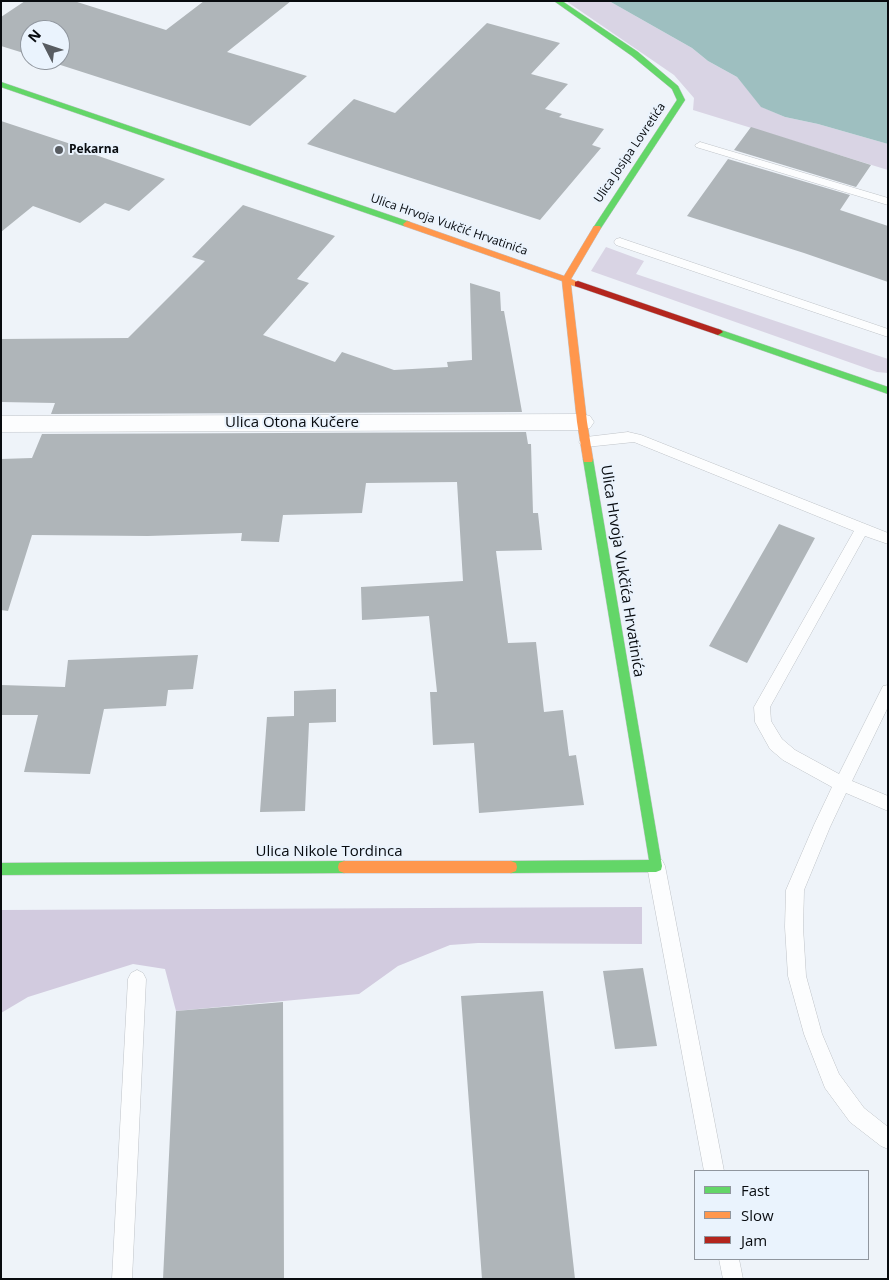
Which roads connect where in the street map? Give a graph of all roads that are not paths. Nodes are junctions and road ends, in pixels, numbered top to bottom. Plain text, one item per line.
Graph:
1 (557, 1) edge
2 (1, 84) edge
3 (700, 146) dead end
4 (888, 202) edge
5 (620, 242) dead end
6 (566, 280) junction
7 (888, 333) edge
8 (888, 391) edge
9 (1, 424) edge
10 (584, 432) junction
11 (862, 529) junction
12 (888, 539) edge
13 (888, 691) edge
14 (842, 784) junction
15 (888, 804) edge
16 (656, 866) junction
17 (1, 869) edge
18 (137, 979) dead end
19 (888, 1139) edge
20 (714, 1170) edge
21 (730, 1260) edge
22 (122, 1279) edge
23 (733, 1279) edge

1 - 6 street, Ulica Josipa Lovretića
2 - 6 street, Ulica Hrvoja Vukčić Hrvatinića
3 - 4 lane
5 - 7 lane
6 - 8 street, Ulica Hrvoja Vukčić Hrvatinića
6 - 10 street, Ulica Hrvoja Vukčića Hrvatinića
9 - 10 street, Ulica Otona Kučere
10 - 11 lane
10 - 16 street, Ulica Hrvoja Vukčića Hrvatinića
11 - 12 lane
11 - 14 lane
13 - 14 lane
14 - 15 lane
14 - 19 lane
16 - 17 street, Ulica Nikole Tordinca
16 - 20 lane
18 - 22 lane
21 - 23 lane

